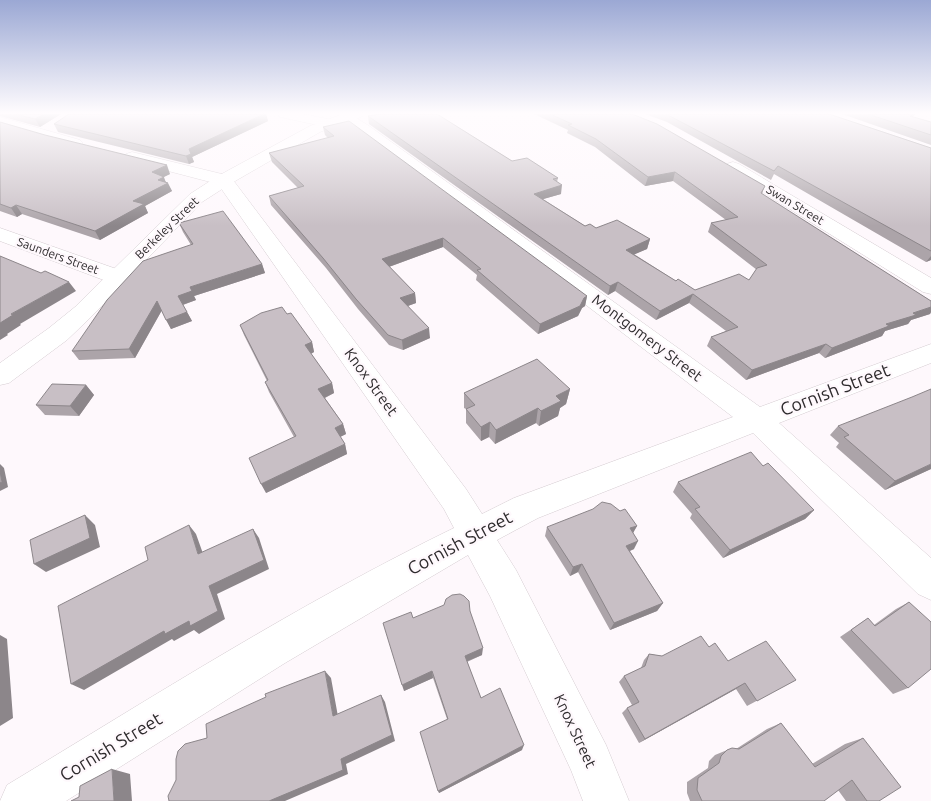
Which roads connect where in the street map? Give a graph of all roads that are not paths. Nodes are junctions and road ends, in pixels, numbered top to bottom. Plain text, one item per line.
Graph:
1 (278, 151) edge
2 (394, 151) edge
3 (121, 154) edge
4 (720, 160) edge
5 (224, 180) junction
6 (0, 234) edge
7 (117, 277) junction
8 (931, 287) edge
9 (931, 353) edge
10 (0, 376) edge
11 (758, 420) junction
12 (475, 534) junction
13 (931, 582) edge
14 (22, 801) edge
15 (606, 801) edge

1 - 5 street, Berkeley Street
2 - 11 street, Montgomery Street
3 - 5 street
4 - 8 street, Swan Street
5 - 7 street, Berkeley Street
5 - 12 street, Knox Street
6 - 7 street, Saunders Street
7 - 10 street, Berkeley Street
9 - 11 street, Cornish Street
11 - 12 street, Cornish Street
11 - 13 street, Montgomery Street
12 - 14 street, Cornish Street
12 - 15 street, Knox Street

